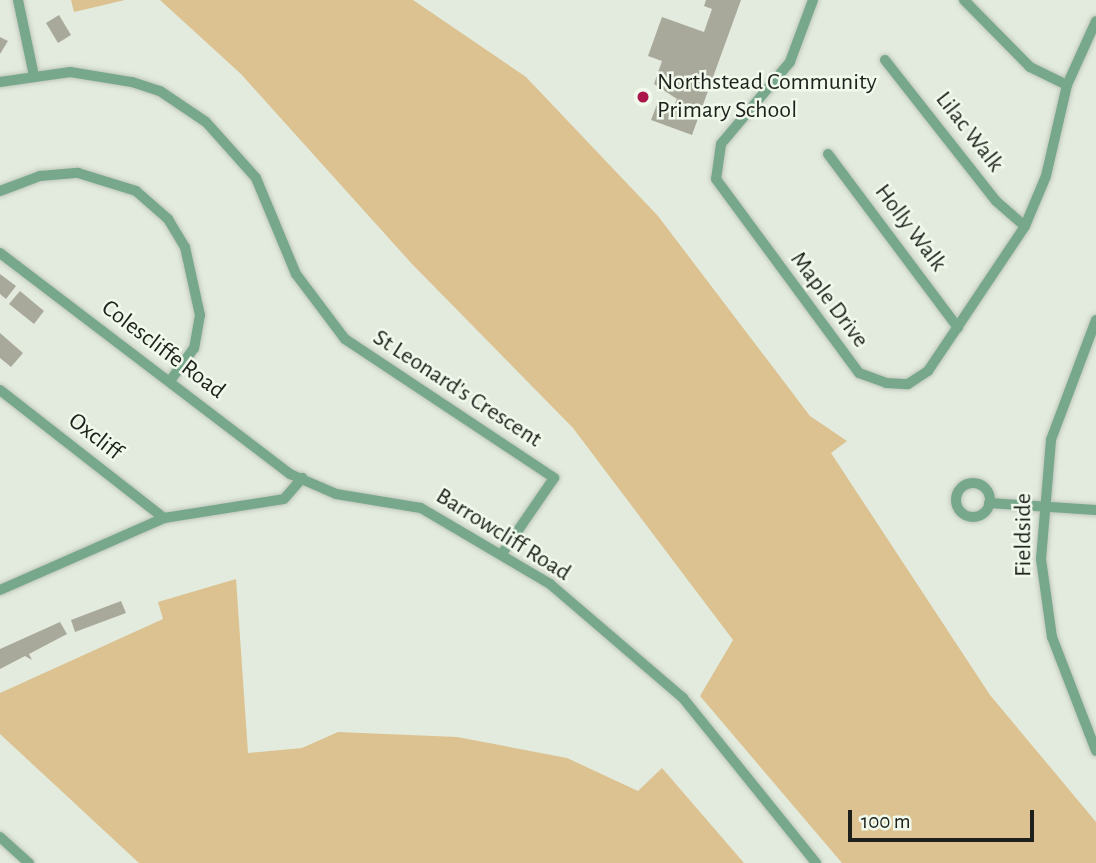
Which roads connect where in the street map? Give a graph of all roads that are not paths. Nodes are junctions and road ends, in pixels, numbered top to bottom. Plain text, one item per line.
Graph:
1 (18, 0) edge
2 (813, 0) edge
3 (964, 0) edge
4 (1096, 21) edge
5 (885, 60) dead end
6 (34, 76) junction
7 (0, 82) edge
8 (1067, 85) junction
9 (828, 154) dead end
10 (0, 191) edge
11 (1025, 226) junction
12 (0, 253) edge
13 (1096, 320) edge
14 (958, 328) junction
15 (170, 381) junction
16 (0, 390) edge
17 (302, 478) junction
18 (989, 503) dead end
19 (1042, 506) junction
20 (1096, 510) edge
21 (164, 518) junction
22 (501, 555) junction
23 (0, 590) edge
24 (1096, 751) edge
25 (0, 837) edge
26 (29, 863) edge
27 (816, 863) edge

1 - 6 street
2 - 14 street, Maple Drive
3 - 8 street
4 - 8 street, Maple Drive
5 - 11 street, Lilac Walk
6 - 7 street, St Leonard's Crescent
6 - 22 street, St Leonard's Crescent
8 - 11 street, Maple Drive
9 - 14 street, Holly Walk
10 - 15 street
11 - 14 street, Maple Drive
12 - 15 street, Colescliffe Road
13 - 19 street, Fieldside
15 - 17 street, Colescliffe Road
16 - 21 street, Oxcliff
17 - 21 street
17 - 22 street, Barrowcliff Road
18 - 19 street
19 - 20 street
19 - 24 street, Fieldside
21 - 23 street
22 - 27 street, Barrowcliff Road
25 - 26 street

